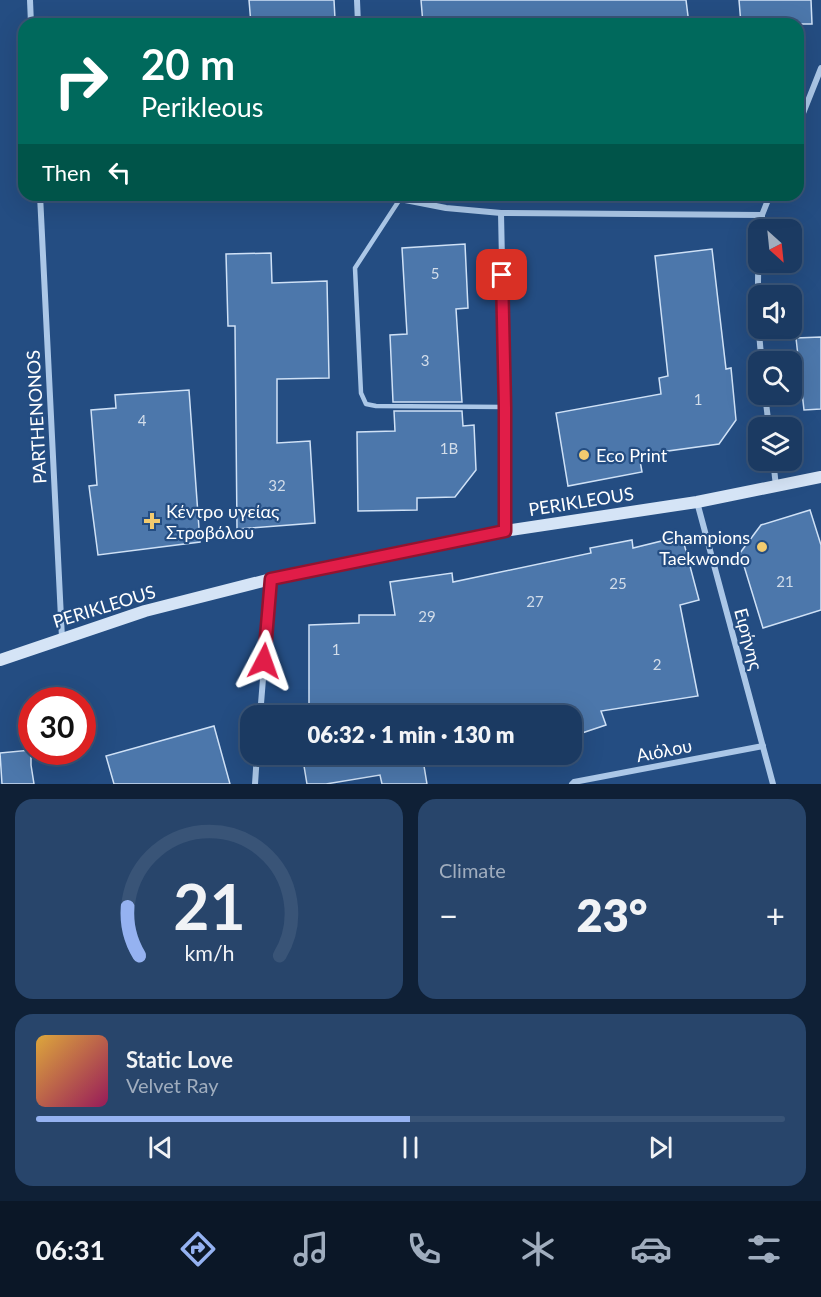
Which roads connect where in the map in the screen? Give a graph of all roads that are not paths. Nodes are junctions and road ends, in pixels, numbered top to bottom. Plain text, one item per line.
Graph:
1 (30, 0) edge
2 (357, 0) edge
3 (31, 18) edge
4 (358, 18) edge
5 (821, 68) edge
6 (804, 111) edge
7 (40, 201) edge
8 (396, 201) edge
9 (415, 201) edge
10 (767, 201) edge
11 (501, 213) junction
12 (762, 214) junction
13 (762, 219) edge
14 (758, 273) edge
15 (761, 351) edge
16 (505, 407) junction
17 (774, 471) edge
18 (821, 477) edge
19 (776, 486) junction
20 (697, 502) junction
21 (505, 531) junction
22 (271, 579) junction
23 (62, 638) junction
24 (0, 660) edge
25 (261, 705) edge
26 (763, 746) junction
27 (256, 765) edge
28 (255, 784) edge
29 (572, 784) edge
30 (773, 784) edge

1 - 3 street
2 - 4 street
5 - 6 street
7 - 23 street, PARTHENONOS
8 - 16 lane
9 - 11 street
10 - 12 street
11 - 12 street
11 - 16 street
12 - 13 street
14 - 15 street
16 - 21 street
17 - 19 street
18 - 19 main road, PERIKLEOUS
19 - 20 main road, PERIKLEOUS
20 - 21 main road, PERIKLEOUS
20 - 26 street, Ειρήνης
21 - 22 main road, PERIKLEOUS
22 - 23 main road, PERIKLEOUS
22 - 25 street
23 - 24 main road, PERIKLEOUS
26 - 29 street, Αιόλου
26 - 30 street, Ειρήνης
27 - 28 street

